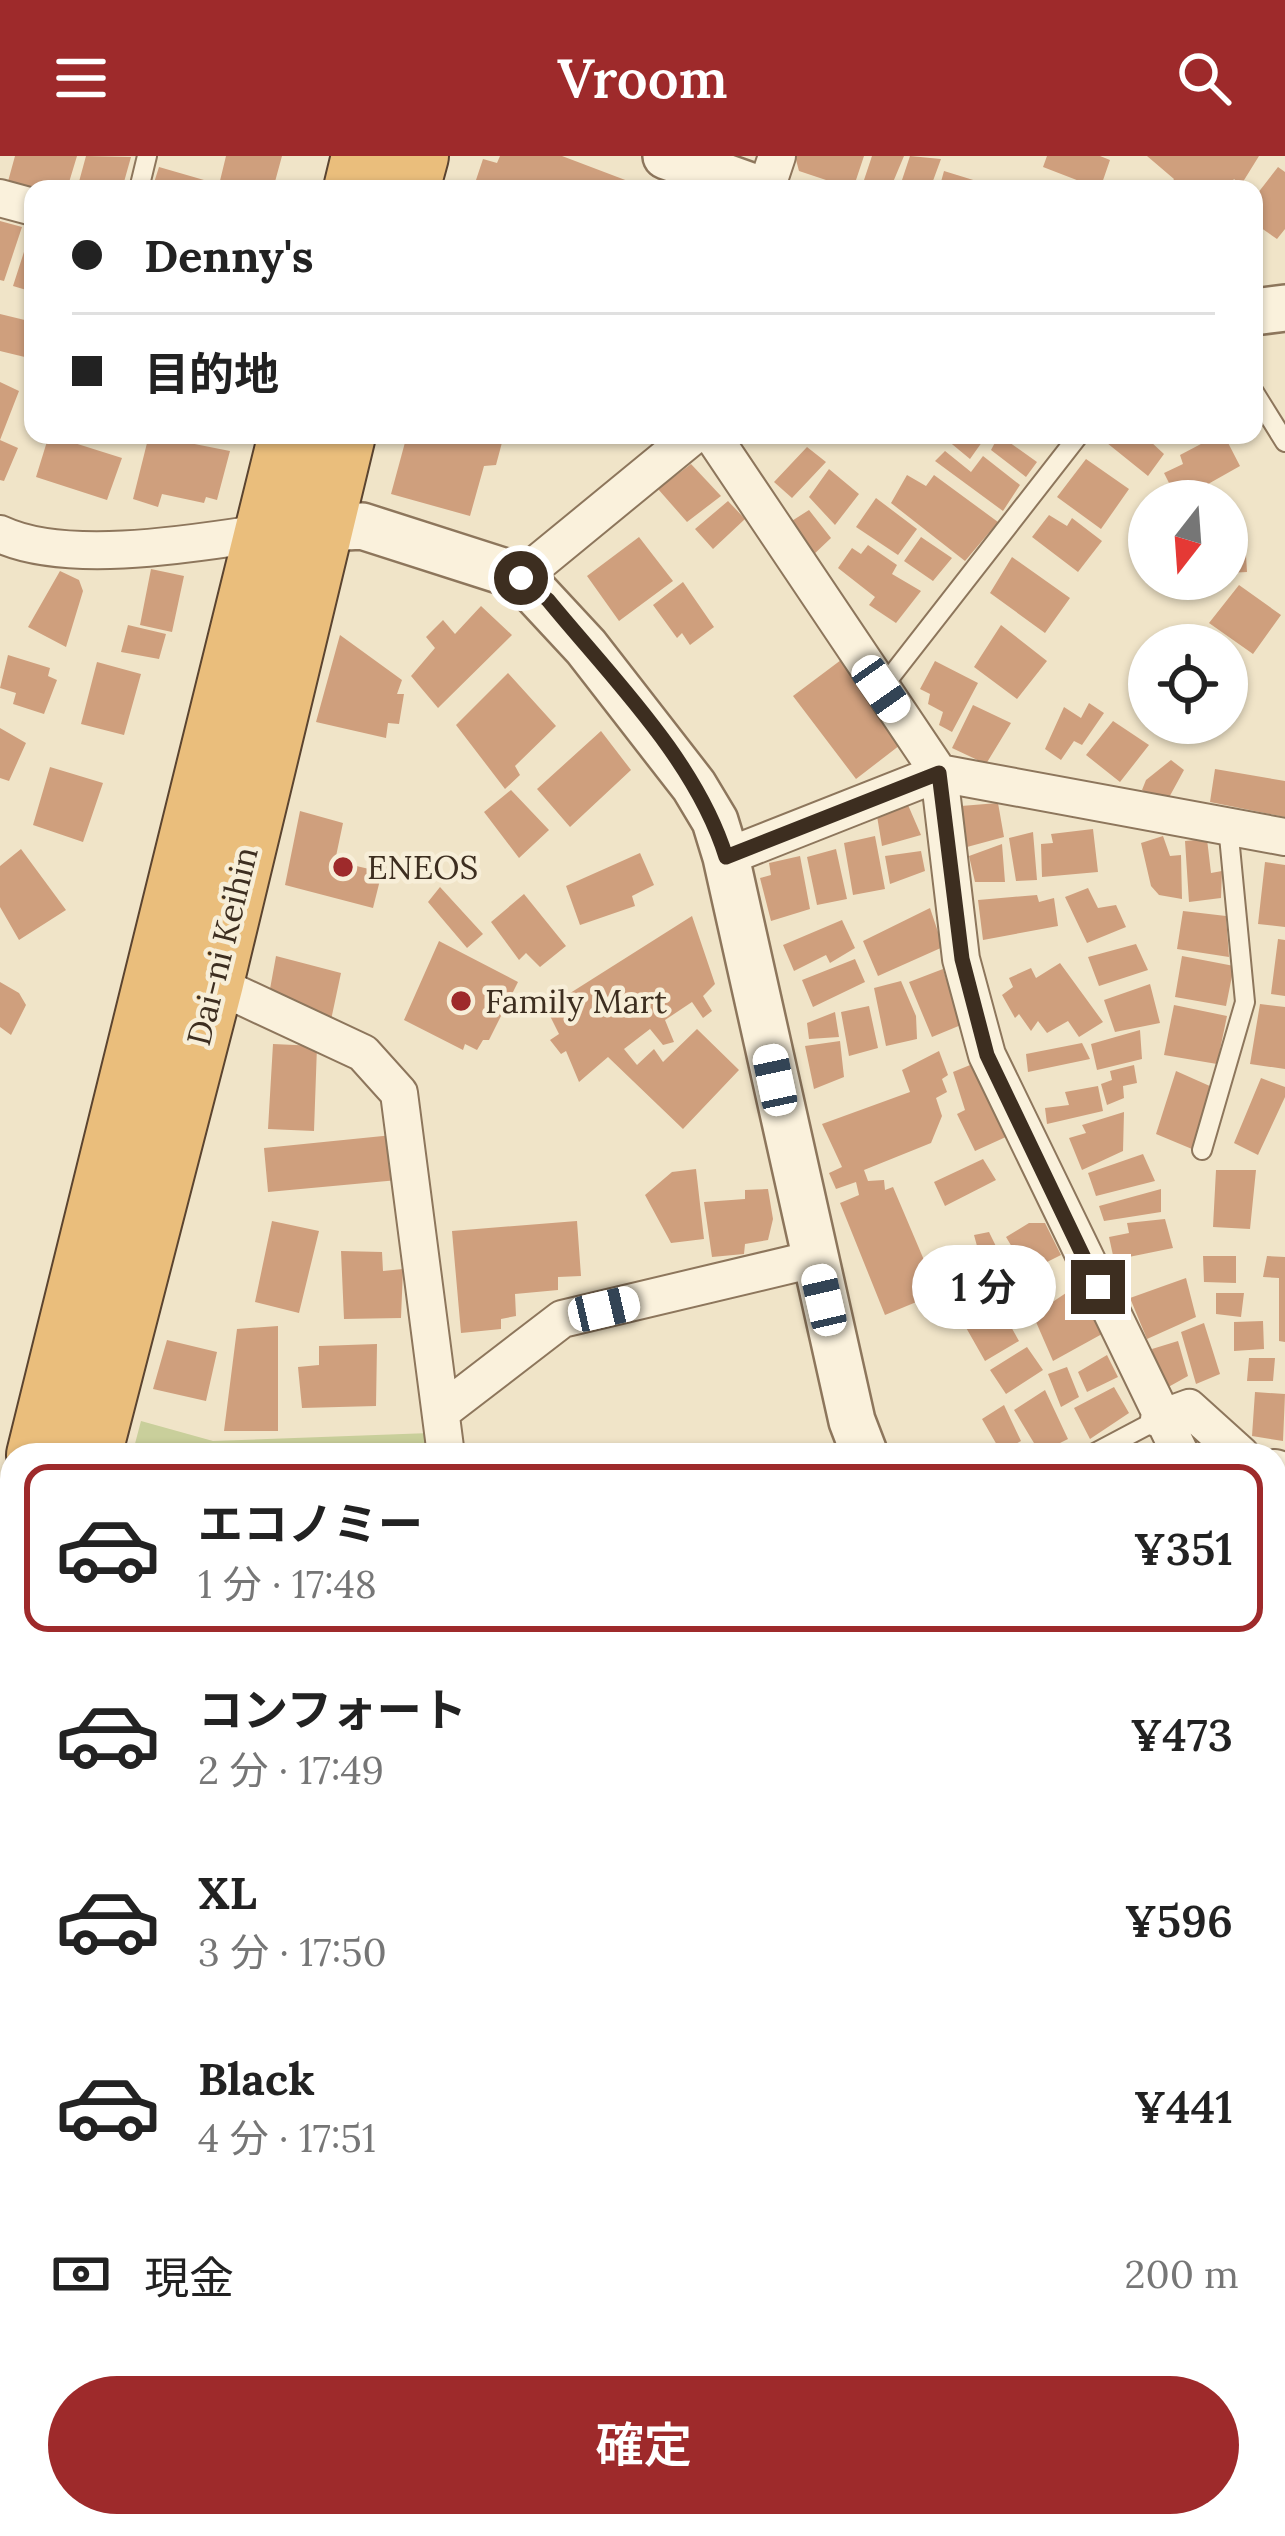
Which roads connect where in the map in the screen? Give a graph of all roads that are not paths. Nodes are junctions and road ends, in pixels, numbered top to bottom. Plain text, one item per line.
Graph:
1 (666, 156) edge
2 (737, 180) edge
3 (1263, 407) edge
4 (1285, 442) edge
5 (289, 444) edge
6 (340, 444) edge
7 (683, 444) edge
8 (718, 444) edge
9 (1072, 444) edge
10 (292, 530) junction
11 (0, 534) edge
12 (521, 578) junction
13 (881, 689) junction
14 (939, 773) junction
15 (1228, 826) junction
16 (1285, 837) edge
17 (726, 857) junction
18 (213, 983) junction
19 (1202, 1150) dead end
20 (814, 1259) junction
21 (441, 1412) junction
22 (1159, 1419) junction
23 (40, 1443) edge
24 (94, 1443) edge
25 (445, 1443) edge
26 (860, 1443) edge
27 (1114, 1443) edge
28 (1173, 1443) edge
29 (1228, 1443) edge

1 - 2 street
3 - 4 lane
5 - 10 highway, Dai-ni Keihin
6 - 10 highway, Dai-ni Keihin
7 - 12 street
8 - 13 street
9 - 13 lane
10 - 11 street
10 - 12 street
10 - 18 highway, Dai-ni Keihin
10 - 23 highway, Dai-ni Keihin
12 - 17 street
13 - 14 street
14 - 15 street
14 - 17 street
14 - 22 street
15 - 16 street
15 - 19 lane
17 - 20 street
18 - 21 street
18 - 24 highway, Dai-ni Keihin
20 - 21 street
20 - 26 street
21 - 25 street
22 - 27 lane
22 - 28 street
22 - 29 street

